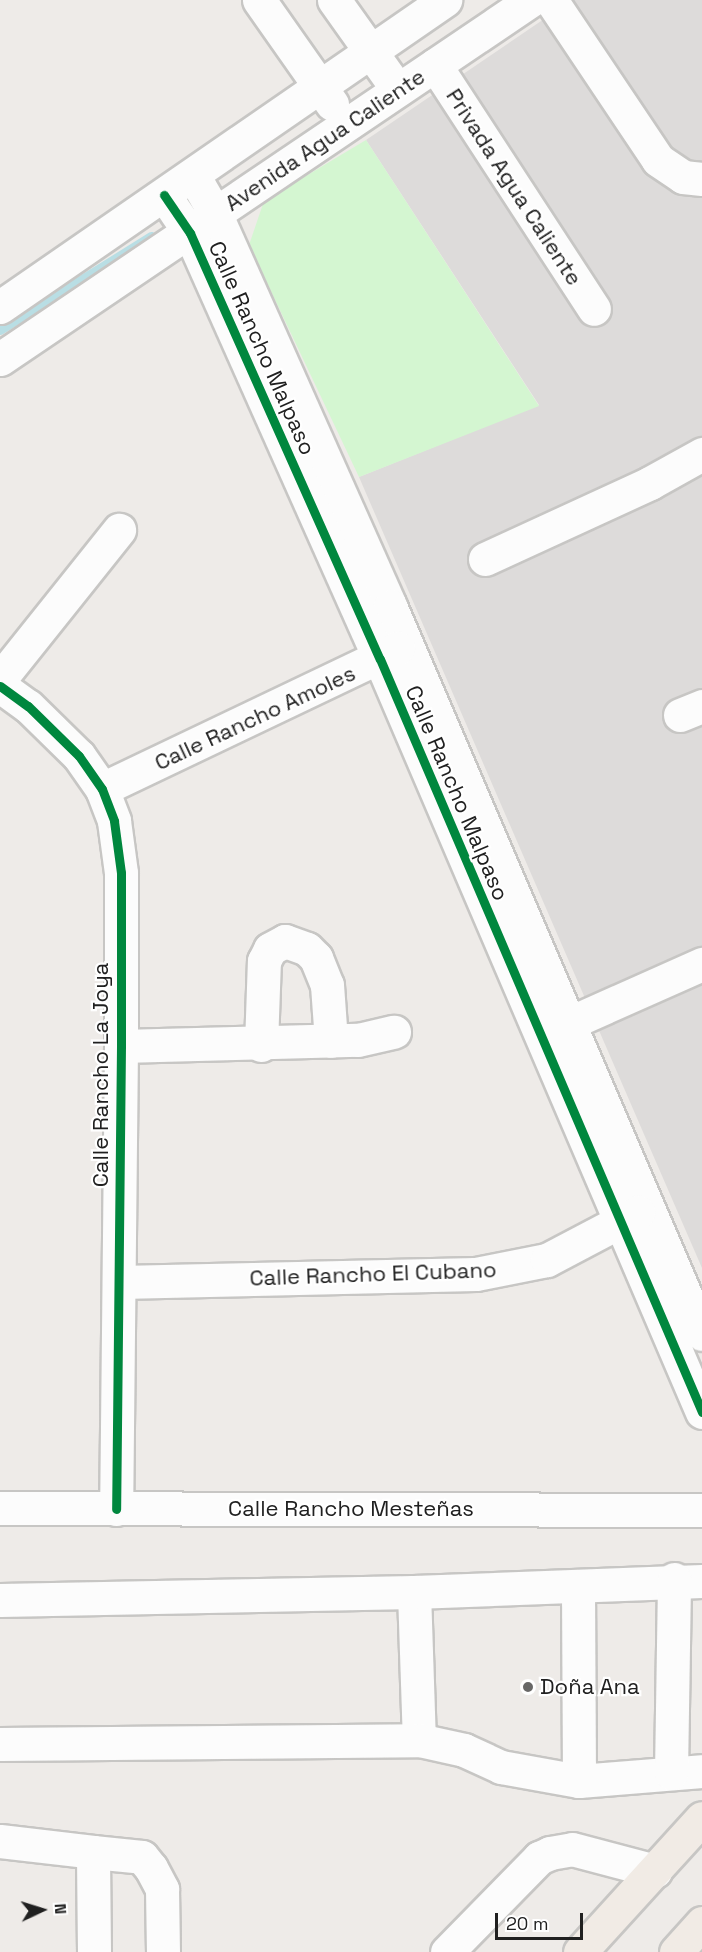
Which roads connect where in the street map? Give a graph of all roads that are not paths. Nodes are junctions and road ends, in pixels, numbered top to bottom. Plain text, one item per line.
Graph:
1 (259, 0) edge
2 (334, 0) edge
3 (445, 0) edge
4 (531, 0) edge
5 (551, 0) edge
6 (370, 52) junction
7 (435, 65) junction
8 (320, 87) junction
9 (398, 90) junction
10 (347, 126) junction
11 (194, 175) junction
12 (702, 179) edge
13 (164, 195) junction
14 (203, 224) junction
15 (0, 307) edge
16 (594, 309) dead end
17 (0, 359) edge
18 (702, 454) edge
19 (119, 530) dead end
20 (485, 560) dead end
21 (393, 651) junction
22 (0, 680) edge
23 (0, 686) edge
24 (102, 789) junction
25 (702, 964) edge
26 (554, 1030) junction
27 (394, 1032) dead end
28 (331, 1041) junction
29 (261, 1045) junction
30 (121, 1046) junction
31 (634, 1215) junction
32 (120, 1282) junction
33 (702, 1334) edge
34 (702, 1412) edge
35 (0, 1508) edge
36 (116, 1509) junction
37 (702, 1510) edge
38 (688, 1580) edge
39 (578, 1587) junction
40 (414, 1592) junction
41 (0, 1600) edge
42 (419, 1740) junction
43 (0, 1744) edge
44 (686, 1772) edge
45 (579, 1781) junction
46 (702, 1818) edge
47 (0, 1841) edge
48 (93, 1852) junction
49 (655, 1871) junction
50 (702, 1923) edge
51 (94, 1952) edge
52 (163, 1952) edge
53 (447, 1952) edge
54 (580, 1952) edge
55 (676, 1952) edge

1 - 8 street
2 - 6 street
3 - 6 street, Avenida Agua Caliente
4 - 7 street, Avenida Agua Caliente
5 - 12 street
6 - 8 street, Avenida Agua Caliente
6 - 9 street
7 - 9 street, Avenida Agua Caliente
7 - 16 street, Privada Agua Caliente
8 - 10 street
8 - 11 street, Avenida Agua Caliente
9 - 10 street, Avenida Agua Caliente
10 - 14 street, Avenida Agua Caliente
11 - 13 street, Avenida Agua Caliente
11 - 14 street, Calle Rancho Malpaso
13 - 14 street, Calle Rancho Malpaso
13 - 15 street, Avenida Agua Caliente
14 - 17 street, Avenida Agua Caliente
14 - 21 street, Calle Rancho Malpaso
18 - 20 street
19 - 22 street
21 - 24 street, Calle Rancho Amoles
21 - 26 street, Calle Rancho Malpaso
23 - 24 street, Calle Rancho La Joya
24 - 30 street, Calle Rancho La Joya
25 - 26 street
26 - 31 street, Calle Rancho Malpaso
27 - 28 street
28 - 29 street
28 - 29 street
29 - 30 street
30 - 32 street, Calle Rancho La Joya
31 - 32 street, Calle Rancho El Cubano
31 - 33 street, Calle Rancho Malpaso
31 - 34 street, Calle Rancho Malpaso
32 - 36 street, Calle Rancho La Joya
35 - 36 street, Calle Rancho Mesteñas
36 - 37 street, Calle Rancho Mesteñas
38 - 39 street
38 - 44 street
39 - 40 street
39 - 45 street
40 - 41 street
40 - 42 street
42 - 43 street
42 - 45 street
44 - 45 street
46 - 49 main road
47 - 48 street
48 - 51 street
48 - 52 street
49 - 53 street
49 - 54 main road
50 - 55 main road

